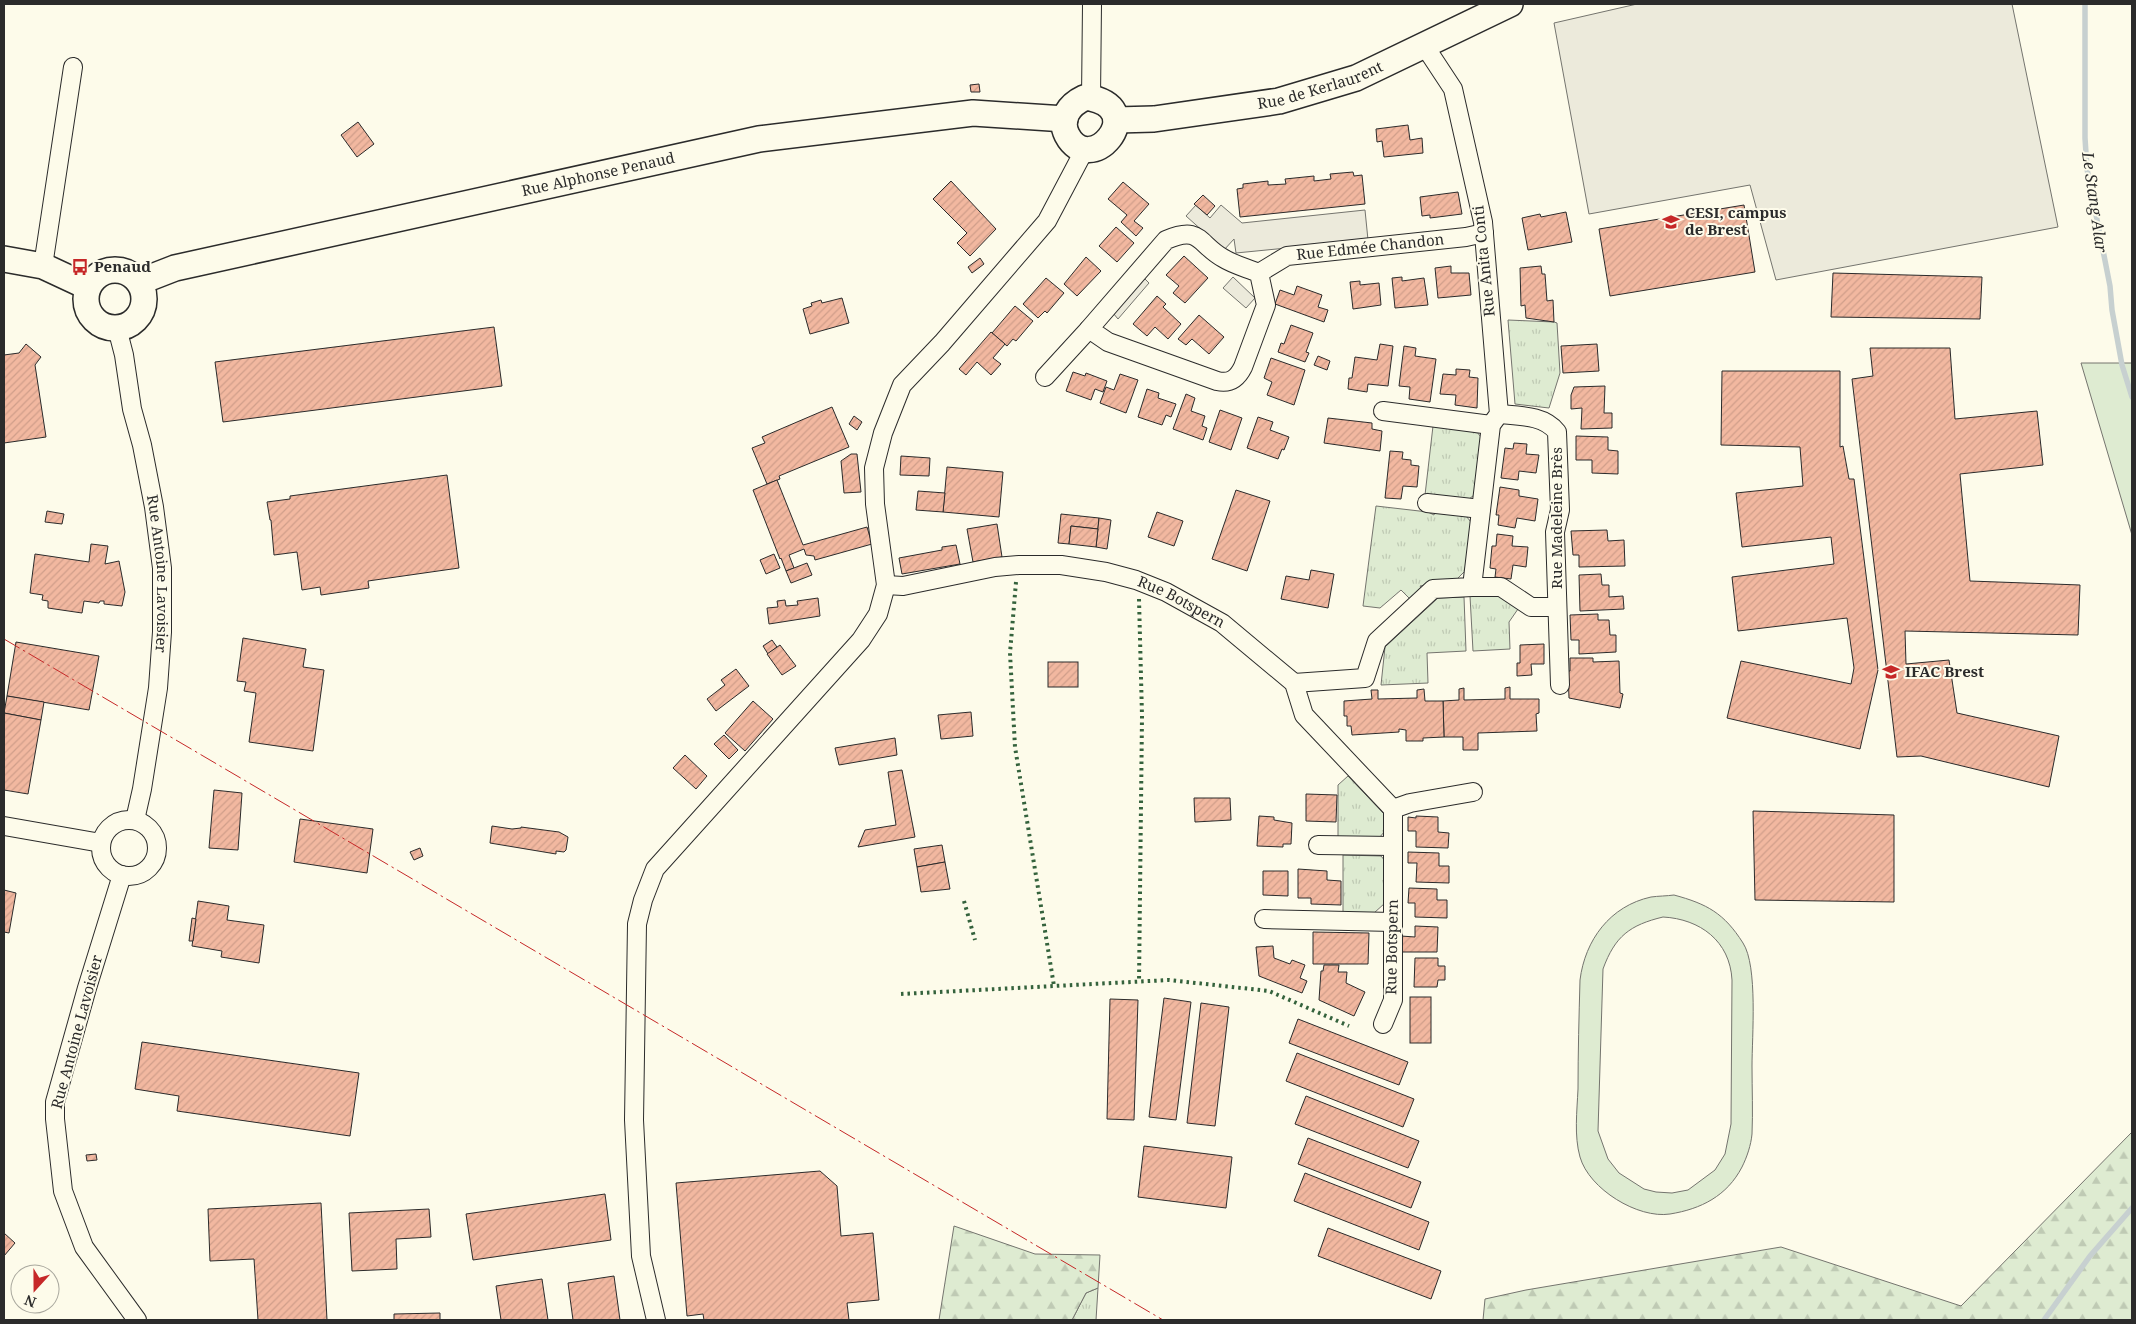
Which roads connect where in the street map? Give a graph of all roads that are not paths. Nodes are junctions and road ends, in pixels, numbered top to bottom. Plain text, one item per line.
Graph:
1 (1092, 4) edge
2 (1510, 4) edge
3 (1424, 45) junction
4 (73, 67) dead end
5 (1087, 98) junction
6 (1065, 118) junction
7 (1116, 120) junction
8 (1085, 149) junction
9 (1484, 233) junction
10 (4, 259) edge
11 (43, 266) junction
12 (1259, 273) junction
13 (139, 282) junction
14 (88, 287) junction
15 (117, 328) junction
16 (1089, 329) junction
17 (1045, 377) dead end
18 (1383, 411) dead end
19 (1495, 420) junction
20 (1427, 503) dead end
21 (1481, 509) junction
22 (886, 585) junction
23 (1472, 587) junction
24 (1557, 607) junction
25 (1294, 683) junction
26 (1560, 685) dead end
27 (1473, 792) dead end
28 (1393, 808) junction
29 (135, 820) junction
30 (4, 826) edge
31 (101, 844) junction
32 (1318, 845) dead end
33 (1393, 846) junction
34 (122, 876) junction
35 (1264, 919) dead end
36 (1393, 922) junction
37 (1383, 1024) dead end
38 (137, 1320) edge
39 (656, 1320) edge

1 - 5 street
2 - 3 street, Rue de Kerlaurent
3 - 7 street, Rue de Kerlaurent
3 - 9 street, Rue Anita Conti
4 - 11 street
5 - 6 street
5 - 7 street
6 - 8 street
6 - 13 street, Rue Alphonse Penaud
7 - 8 street
8 - 22 street
9 - 12 street, Rue Edmée Chandon
9 - 19 street, Rue Anita Conti
10 - 11 street
11 - 14 street
12 - 16 street
12 - 16 street
13 - 14 street
13 - 15 street
14 - 15 street
15 - 29 street, Rue Antoine Lavoisier
16 - 17 street
18 - 19 street
19 - 21 street, Rue Anita Conti
19 - 24 street, Rue Madeleine Brès
20 - 21 street
21 - 23 street, Rue Anita Conti
22 - 25 street, Rue Botspern
22 - 39 street
23 - 24 street, Rue Madeleine Brès
23 - 25 street
24 - 26 street, Rue Madeleine Brès
25 - 28 street
27 - 28 street
28 - 33 street, Rue Botspern
29 - 31 street
29 - 34 street
30 - 31 street
31 - 34 street
32 - 33 street
33 - 36 street, Rue Botspern
34 - 38 street, Rue Antoine Lavoisier
35 - 36 street
36 - 37 street, Rue Botspern

